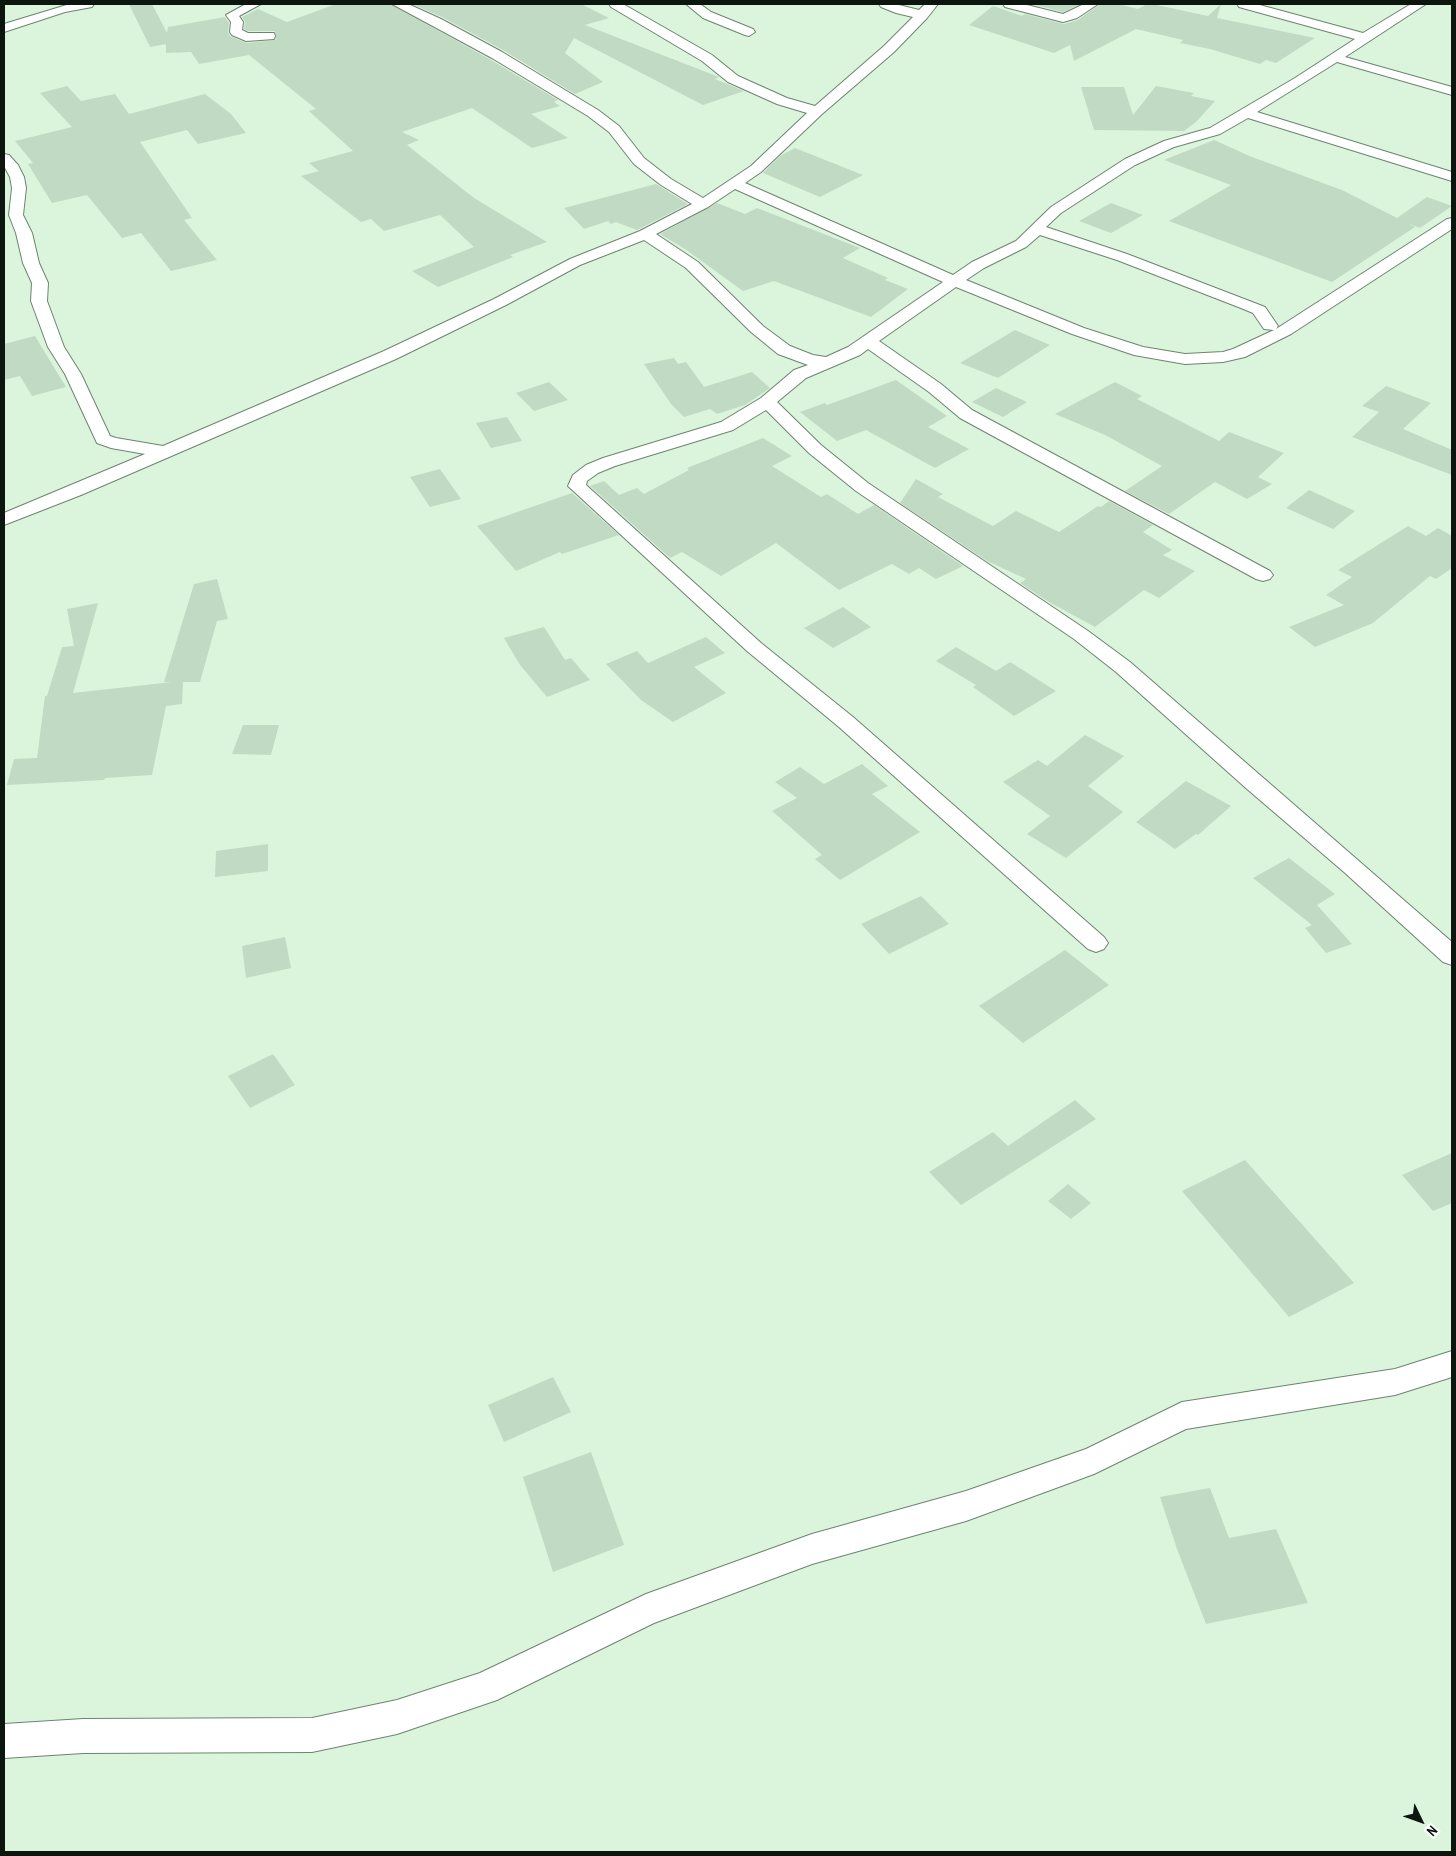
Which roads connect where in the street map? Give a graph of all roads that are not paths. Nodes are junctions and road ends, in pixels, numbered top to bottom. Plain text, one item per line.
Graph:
1 (88, 4) edge
2 (255, 4) edge
3 (398, 4) edge
4 (615, 4) edge
5 (692, 4) edge
6 (885, 4) edge
7 (1009, 4) edge
8 (1092, 4) edge
9 (1243, 4) edge
10 (1420, 4) edge
11 (928, 9) edge
12 (4, 17) edge
13 (28, 20) junction
14 (4, 28) edge
15 (748, 32) dead end
16 (269, 36) dead end
17 (1365, 38) junction
18 (1336, 58) junction
19 (1452, 91) edge
20 (817, 111) junction
21 (1247, 113) junction
22 (4, 158) edge
23 (1452, 177) edge
24 (735, 184) junction
25 (704, 204) junction
26 (1452, 222) edge
27 (1036, 229) junction
28 (645, 234) junction
29 (618, 246) junction
30 (665, 249) junction
31 (954, 281) junction
32 (1270, 326) dead end
33 (868, 341) junction
34 (796, 365) junction
35 (767, 402) junction
36 (164, 451) junction
37 (4, 519) edge
38 (1263, 574) dead end
39 (1096, 943) dead end
40 (1452, 956) edge
41 (1452, 1364) edge
42 (4, 1742) edge

1 - 13 street
2 - 16 street
3 - 25 street
4 - 20 street
5 - 15 street
6 - 11 street
7 - 8 street
9 - 17 street
10 - 17 street
11 - 20 street
12 - 13 street
13 - 14 street
17 - 18 street
18 - 19 street
18 - 21 street
20 - 24 street
21 - 23 street
21 - 27 street
22 - 36 street
24 - 25 street
24 - 31 street
25 - 28 street
26 - 31 street
27 - 31 street
27 - 32 street
28 - 29 street
28 - 30 street
29 - 30 street
29 - 36 street
30 - 34 street
31 - 33 street
33 - 34 street
33 - 38 street
34 - 35 street
35 - 39 street
35 - 40 street
36 - 37 street
41 - 42 street

